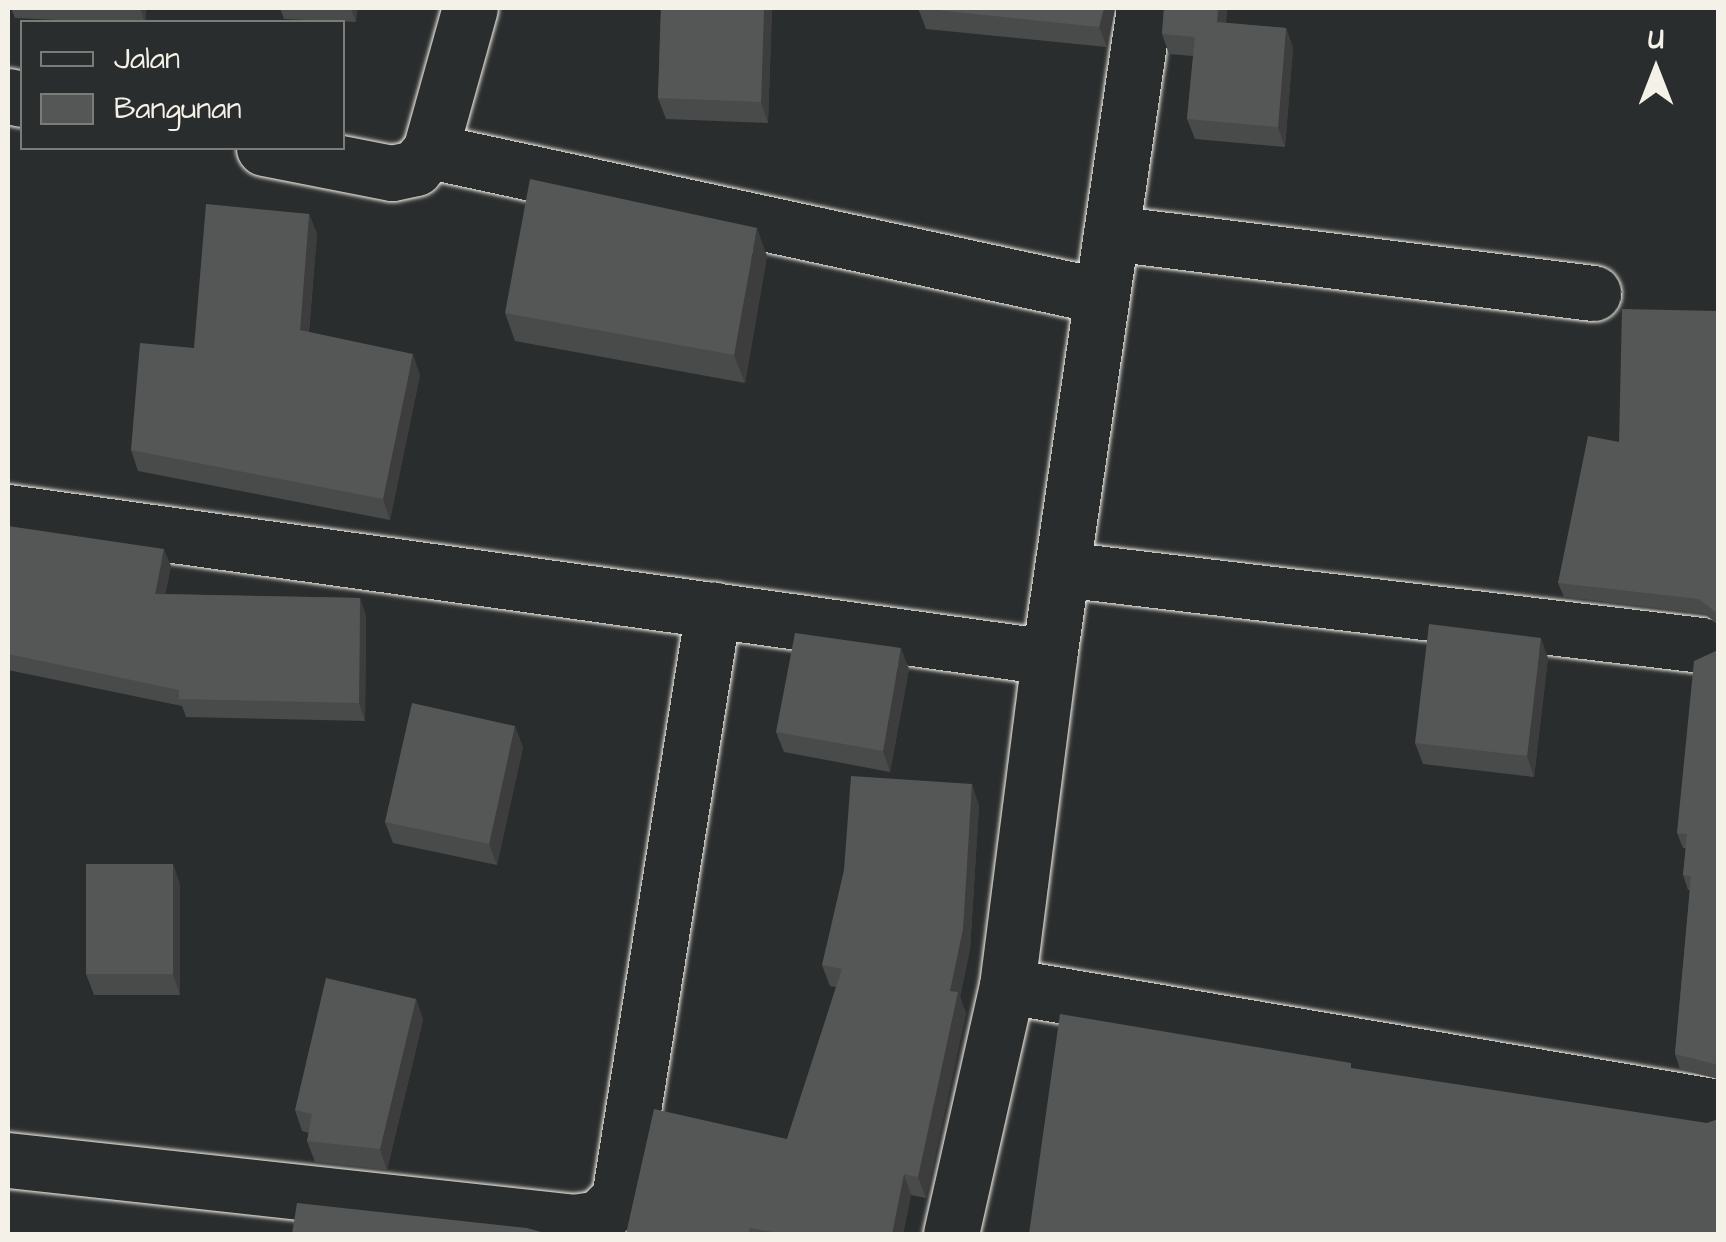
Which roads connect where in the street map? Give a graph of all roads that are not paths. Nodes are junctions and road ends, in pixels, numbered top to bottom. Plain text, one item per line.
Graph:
1 (470, 8) edge
2 (1144, 8) edge
3 (274, 150) edge
4 (430, 150) junction
5 (1110, 233) junction
6 (1594, 294) dead end
7 (1102, 296) junction
8 (8, 512) edge
9 (1062, 569) junction
10 (713, 610) junction
11 (1701, 645) dead end
12 (1049, 656) junction
13 (1007, 986) junction
14 (1718, 1107) edge
15 (8, 1160) edge
16 (952, 1234) edge

1 - 4 street
2 - 5 street
3 - 4 street
4 - 7 street
5 - 6 street
5 - 7 street
7 - 9 street
8 - 10 street
9 - 11 street
9 - 12 street
10 - 12 street
10 - 15 street
12 - 13 street
13 - 14 street
13 - 16 street

